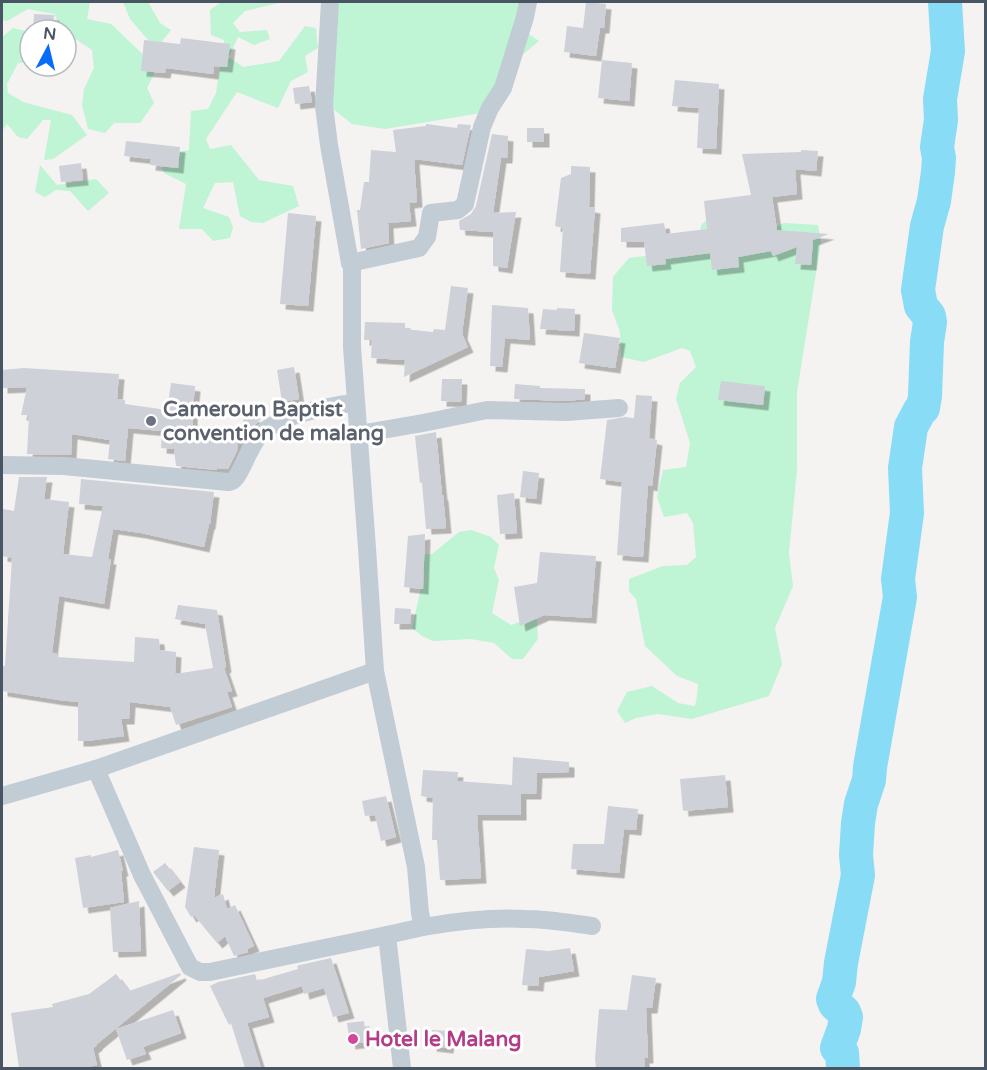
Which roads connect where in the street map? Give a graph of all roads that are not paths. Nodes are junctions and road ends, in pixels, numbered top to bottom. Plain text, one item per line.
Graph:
1 (330, 2) edge
2 (528, 2) edge
3 (350, 263) junction
4 (356, 402) junction
5 (619, 408) dead end
6 (359, 434) junction
7 (2, 465) edge
8 (375, 671) junction
9 (96, 769) junction
10 (2, 796) edge
11 (592, 926) dead end
12 (423, 927) junction
13 (387, 935) junction
14 (402, 1068) edge

1 - 3 street
2 - 3 street
3 - 4 street
4 - 6 street
4 - 7 street
5 - 6 street
6 - 8 street
8 - 9 street
8 - 12 street
9 - 10 street
9 - 13 street
11 - 12 street
12 - 13 street
13 - 14 street

